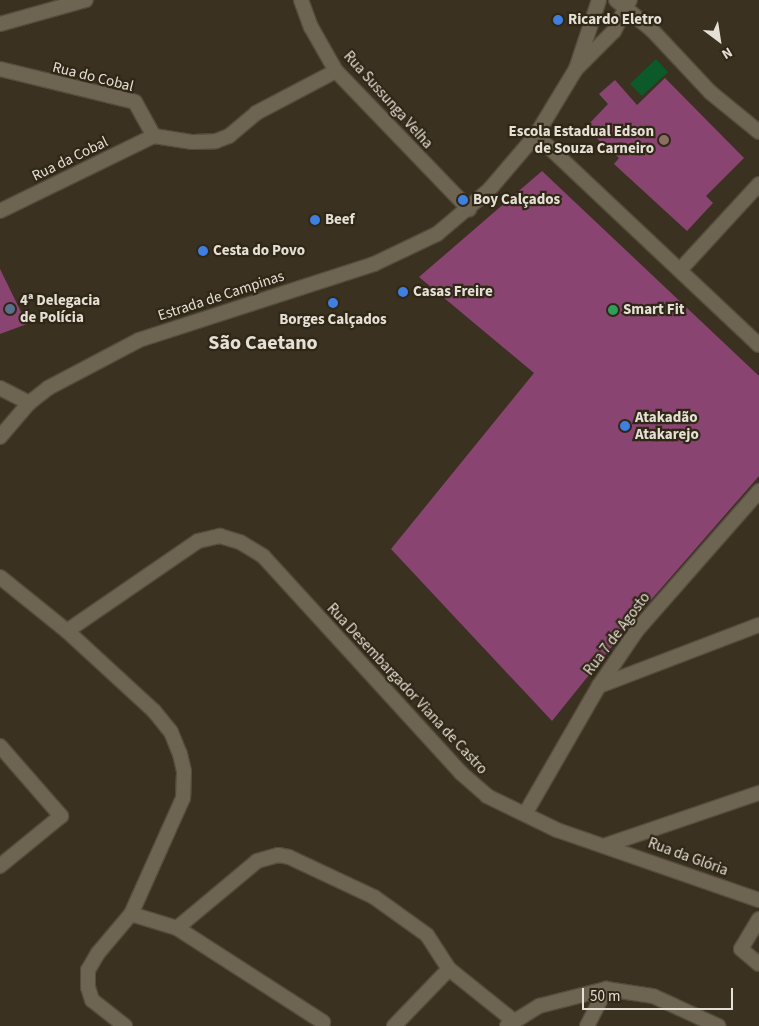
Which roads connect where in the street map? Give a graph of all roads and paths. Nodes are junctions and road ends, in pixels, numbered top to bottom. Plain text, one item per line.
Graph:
1 (86, 0) edge
2 (301, 0) edge
3 (599, 0) edge
4 (624, 2) edge
5 (0, 24) edge
6 (0, 69) edge
7 (576, 69) junction
8 (336, 71) junction
9 (759, 132) edge
10 (154, 136) junction
11 (536, 136) junction
12 (759, 184) edge
13 (469, 209) junction
14 (0, 211) edge
15 (680, 270) junction
16 (759, 345) edge
17 (0, 388) edge
18 (30, 403) junction
19 (2, 430) edge
20 (759, 491) edge
21 (0, 577) edge
22 (759, 625) edge
23 (67, 631) junction
24 (599, 686) junction
25 (0, 746) edge
26 (759, 793) edge
27 (525, 814) junction
28 (606, 845) junction
29 (0, 866) edge
30 (759, 900) edge
31 (131, 914) junction
32 (759, 919) edge
33 (177, 928) junction
34 (759, 964) edge
35 (449, 969) junction
36 (606, 989) junction
37 (323, 1022) dead end
38 (511, 1023) edge
39 (125, 1026) edge
40 (394, 1026) edge
41 (587, 1026) edge
42 (718, 1026) edge

1 - 5 street
2 - 8 street, Rua Sussunga Velha
3 - 7 street, Estrada de Campinas
4 - 7 street, Estrada de Campinas
4 - 9 street
6 - 10 street, Rua do Cobal
7 - 11 street, Estrada de Campinas
8 - 10 street
8 - 13 street, Rua Sussunga Velha
10 - 14 street, Rua da Cobal
11 - 13 street, Estrada de Campinas
11 - 15 street
12 - 15 street
13 - 18 street, Estrada de Campinas
15 - 16 street
17 - 18 street
18 - 19 street, Estrada de Campinas
20 - 24 street, Rua 7 de Agosto
21 - 23 street
22 - 24 street
23 - 27 street, Rua Desembargador Viana de Castro
23 - 31 street
24 - 27 street, Rua 7 de Agosto
25 - 29 street
26 - 28 street
27 - 28 street, Rua Desembargador Viana de Castro
28 - 30 street, Rua da Glória
31 - 33 street
31 - 39 street
32 - 34 street
33 - 35 street
33 - 37 street
35 - 38 street
35 - 40 street
36 - 38 street
36 - 41 street
36 - 42 street

